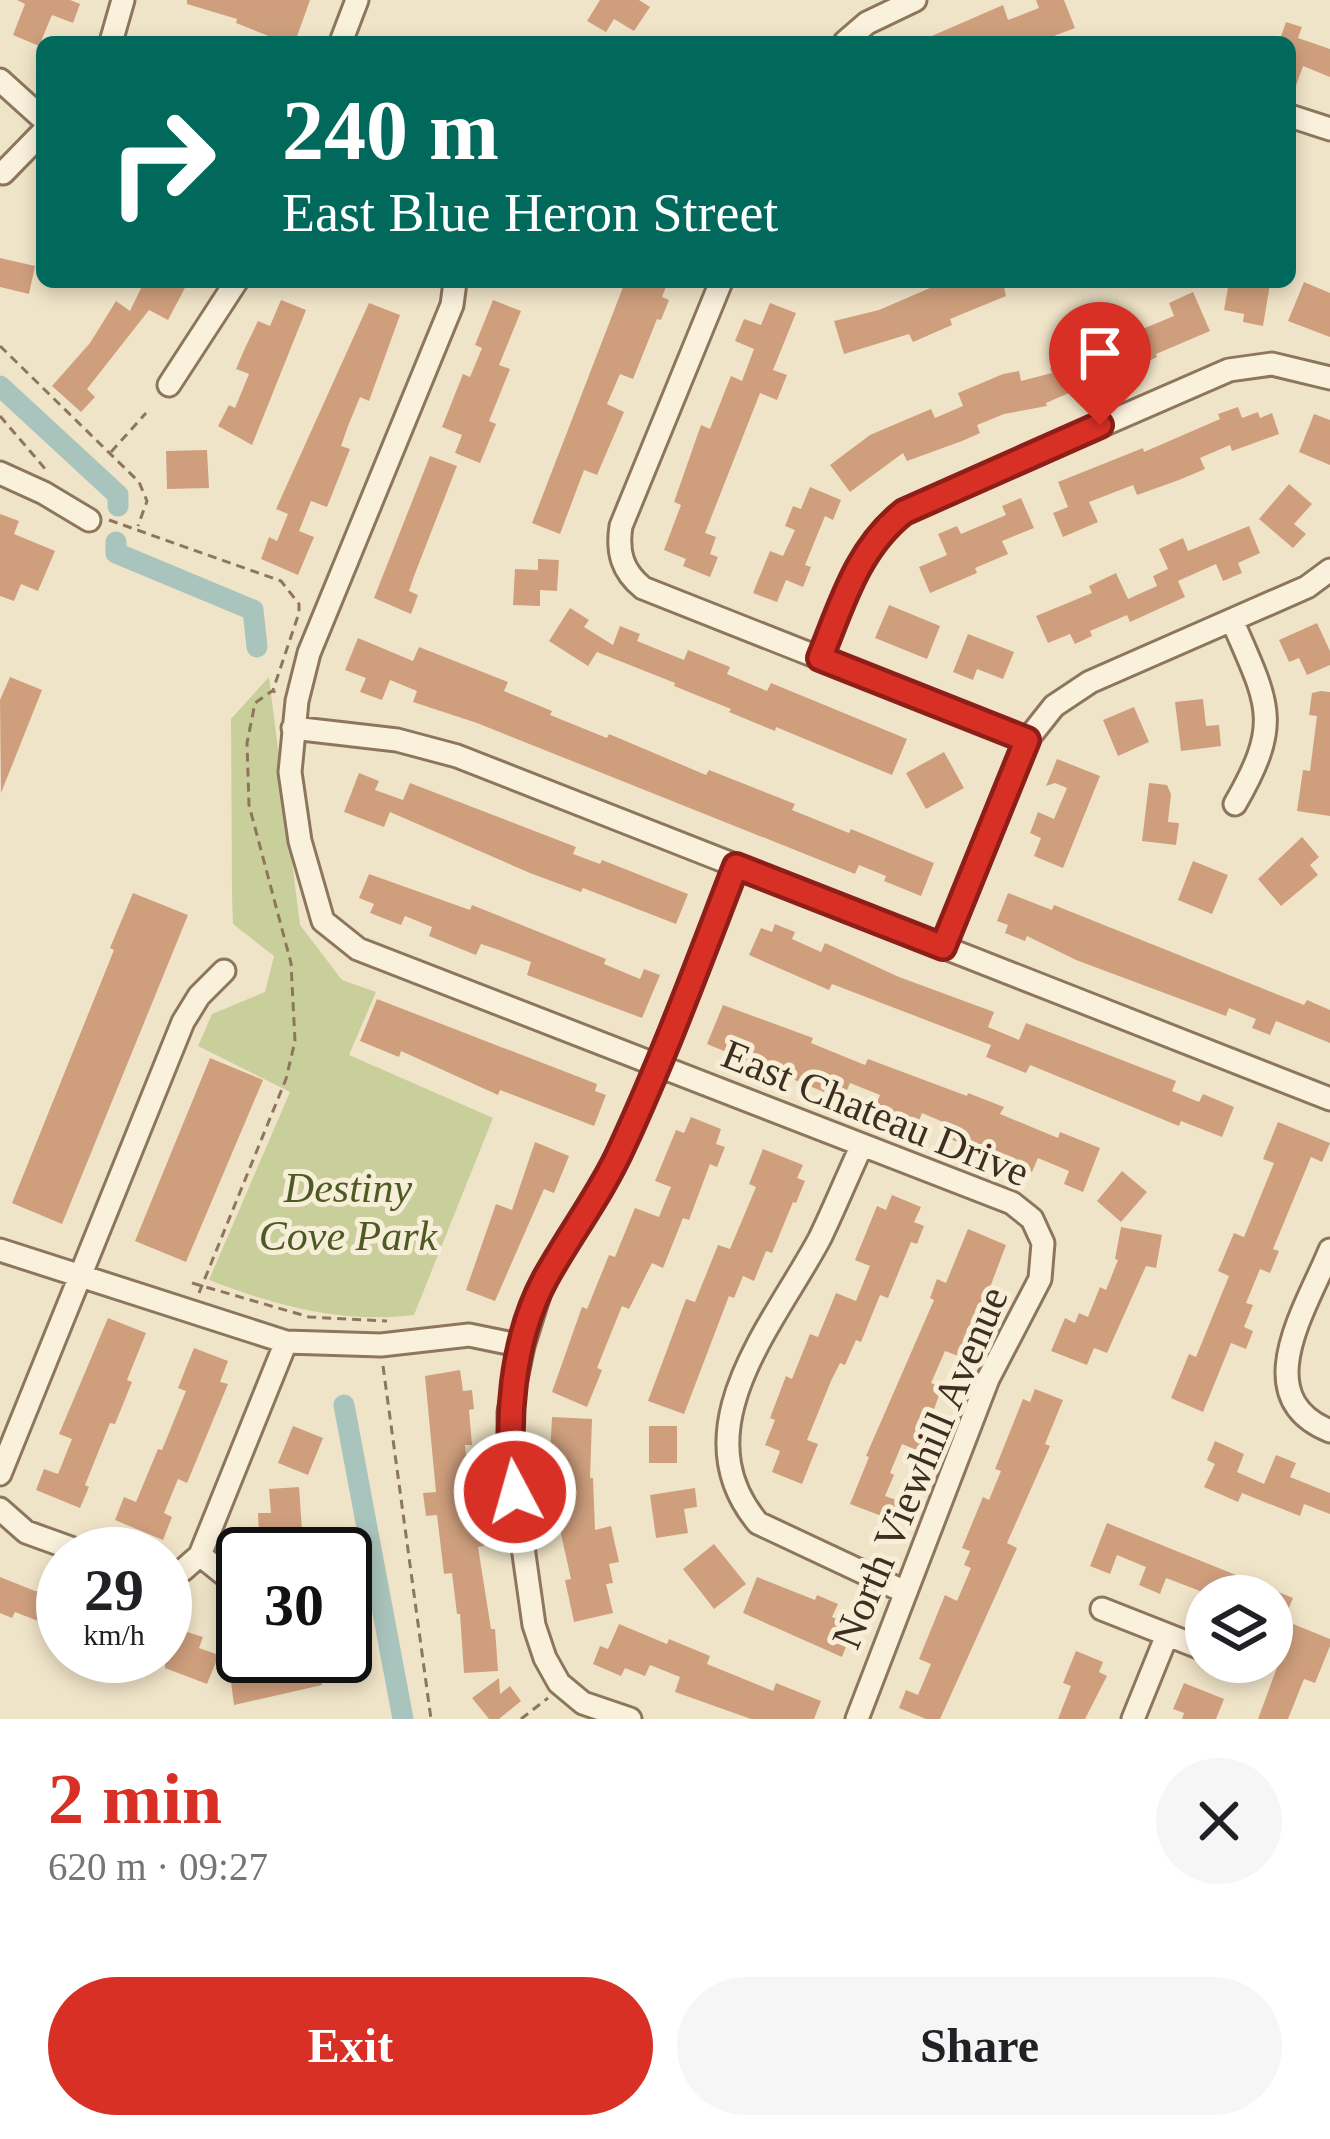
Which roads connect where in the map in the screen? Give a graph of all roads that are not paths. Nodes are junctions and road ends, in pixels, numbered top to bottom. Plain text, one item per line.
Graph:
1 (123, 0) edge
2 (357, 0) edge
3 (915, 0) edge
4 (884, 6) edge
5 (112, 36) edge
6 (342, 36) edge
7 (852, 36) edge
8 (0, 80) edge
9 (36, 113) edge
10 (1296, 118) edge
11 (1330, 129) edge
12 (36, 139) edge
13 (3, 173) edge
14 (232, 288) edge
15 (454, 288) edge
16 (719, 288) edge
17 (1330, 378) edge
18 (169, 385) dead end
19 (0, 472) edge
20 (89, 520) road end
21 (1330, 570) edge
22 (1232, 620) junction
23 (820, 658) junction
24 (293, 728) junction
25 (1027, 740) junction
26 (1235, 804) dead end
27 (736, 866) junction
28 (943, 947) junction
29 (224, 971) dead end
30 (659, 1065) junction
31 (1330, 1100) edge
32 (862, 1144) junction
33 (1043, 1243) joint
34 (0, 1250) edge
35 (1330, 1250) edge
36 (82, 1274) junction
37 (286, 1342) junction
38 (523, 1346) junction
39 (1330, 1431) edge
40 (0, 1474) edge
41 (0, 1509) edge
42 (36, 1536) edge
43 (192, 1547) edge
44 (905, 1592) junction
45 (1102, 1609) dead end
46 (1167, 1635) junction
47 (1185, 1642) edge
48 (630, 1719) edge
49 (857, 1719) edge
50 (1133, 1719) edge

1 - 5 street
2 - 6 street
3 - 4 street
4 - 7 street
8 - 9 street
10 - 11 street
12 - 13 street
14 - 18 street
15 - 24 street
16 - 23 street
17 - 23 street
19 - 20 street
21 - 22 street
22 - 25 street
22 - 26 street
23 - 25 street
24 - 27 street
24 - 30 street, East Chateau Drive
25 - 28 street
27 - 28 street
27 - 30 street
28 - 31 street
29 - 36 street
30 - 32 street, East Chateau Drive
30 - 38 street
32 - 33 street, East Chateau Drive
32 - 44 street
33 - 44 street, North Viewhill Avenue
34 - 36 street
35 - 39 street
36 - 37 street
36 - 40 street
37 - 38 street
37 - 43 street
38 - 48 street
41 - 42 street
44 - 49 street, North Viewhill Avenue
45 - 46 street
46 - 47 street
46 - 50 street

